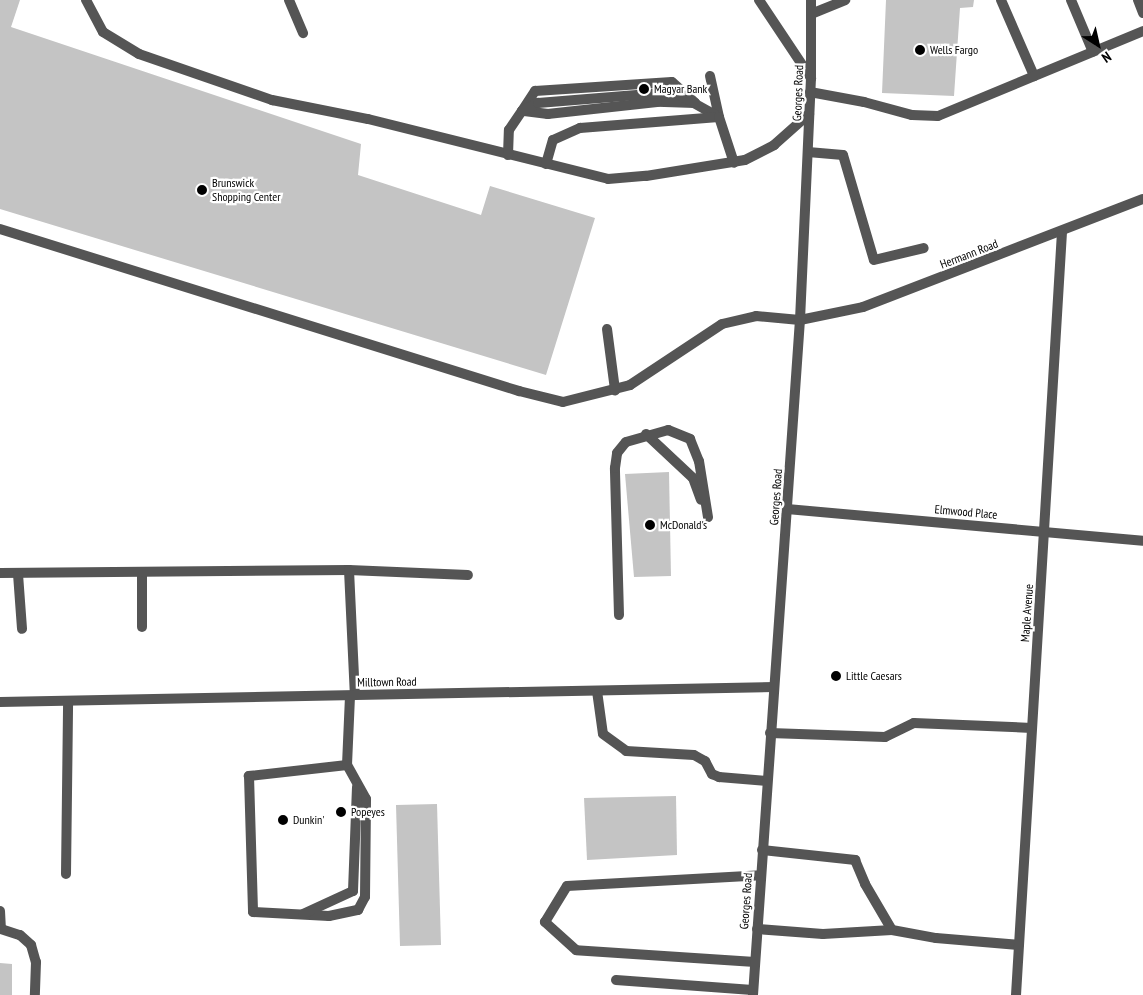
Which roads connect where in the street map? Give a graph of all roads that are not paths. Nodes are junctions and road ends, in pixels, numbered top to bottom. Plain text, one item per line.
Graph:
1 (86, 0) edge
2 (289, 0) edge
3 (759, 0) edge
4 (811, 0) edge
5 (845, 0) edge
6 (1001, 0) edge
7 (1071, 0) edge
8 (1138, 0) edge
9 (1143, 13) edge
10 (811, 14) junction
11 (1143, 31) edge
12 (302, 33) dead end
13 (1093, 52) junction
14 (710, 76) dead end
15 (1034, 76) junction
16 (811, 78) junction
17 (810, 92) junction
18 (810, 114) junction
19 (719, 117) junction
20 (808, 152) junction
21 (508, 155) junction
22 (734, 163) junction
23 (546, 164) junction
24 (1143, 199) edge
25 (0, 229) edge
26 (1062, 232) junction
27 (924, 248) dead end
28 (800, 320) junction
29 (606, 329) dead end
30 (615, 390) junction
31 (646, 434) junction
32 (787, 509) junction
33 (1045, 532) junction
34 (1143, 541) edge
35 (349, 570) junction
36 (142, 572) junction
37 (0, 573) edge
38 (18, 574) junction
39 (468, 575) dead end
40 (619, 614) dead end
41 (142, 627) dead end
42 (22, 629) dead end
43 (774, 687) junction
44 (597, 691) junction
45 (353, 695) junction
46 (68, 701) junction
47 (0, 702) edge
48 (1032, 728) junction
49 (770, 733) junction
50 (347, 765) junction
51 (767, 781) junction
52 (357, 787) junction
53 (762, 850) junction
54 (66, 874) dead end
55 (761, 875) junction
56 (0, 911) edge
57 (302, 914) junction
58 (757, 929) junction
59 (892, 930) junction
60 (1019, 944) junction
61 (755, 962) junction
62 (616, 980) dead end
63 (753, 993) edge
64 (35, 995) edge
65 (1016, 995) edge

1 - 21 street
2 - 12 street
3 - 16 street
4 - 10 street, Georges Road
5 - 10 street
6 - 15 street
7 - 13 street
8 - 9 street
10 - 16 street, Georges Road
11 - 13 street
13 - 15 street
14 - 19 street
15 - 17 street
16 - 17 street, Georges Road
17 - 18 street, Georges Road
18 - 20 street, Georges Road
18 - 22 street
19 - 21 street
19 - 22 street
19 - 23 street
20 - 27 street
20 - 28 street, Georges Road
21 - 23 street
22 - 23 street
24 - 26 street, Hermann Road
25 - 30 street, Hermann Road
26 - 28 street, Hermann Road
26 - 33 street, Maple Avenue
28 - 30 street, Hermann Road
28 - 32 street, Georges Road
29 - 30 street
31 - 31 street
31 - 40 street
32 - 33 street, Elmwood Place
32 - 43 street, Georges Road
33 - 34 street, Elmwood Place
33 - 48 street, Maple Avenue
35 - 36 street
35 - 39 street
35 - 45 street
36 - 38 street
36 - 41 street
37 - 38 street
38 - 42 street
43 - 44 street, Milltown Road
43 - 49 street, Georges Road
44 - 45 street, Milltown Road
44 - 51 street
45 - 46 street, Milltown Road
45 - 50 street
46 - 47 street, Milltown Road
46 - 54 street
48 - 49 street
48 - 60 street, Maple Avenue
49 - 51 street, Georges Road
50 - 52 street
50 - 57 street
51 - 53 street, Georges Road
52 - 57 street
52 - 57 street
53 - 55 street, Georges Road
53 - 59 street
55 - 58 street, Georges Road
55 - 61 street
56 - 64 street
58 - 59 street
58 - 61 street, Georges Road
59 - 60 street
60 - 65 street, Maple Avenue
61 - 63 street, Georges Road
62 - 63 street

